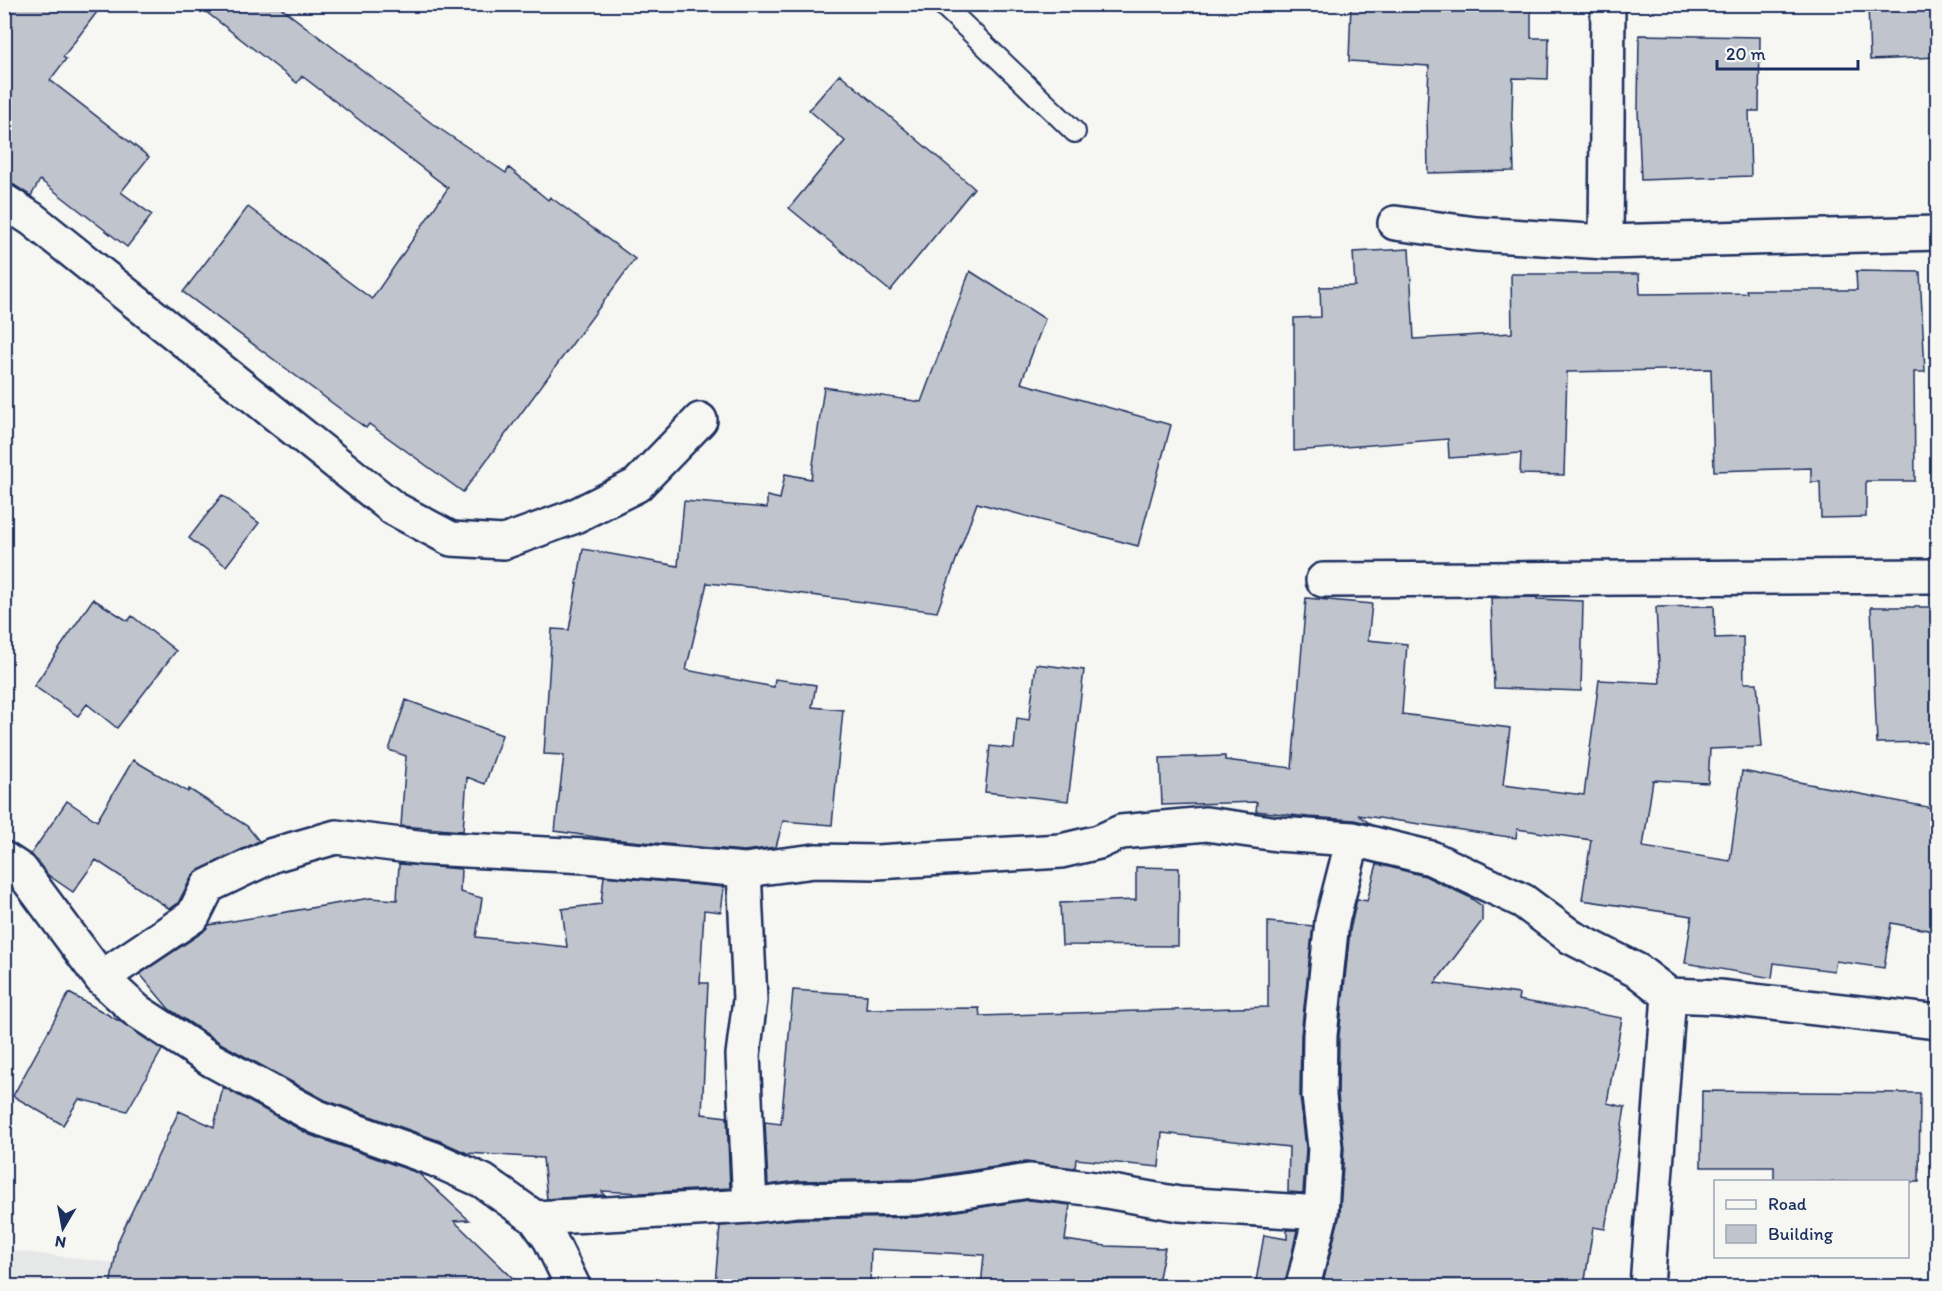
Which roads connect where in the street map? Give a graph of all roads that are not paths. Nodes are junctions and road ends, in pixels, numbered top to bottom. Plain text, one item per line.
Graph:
1 (942, 4) edge
2 (1608, 4) edge
3 (1075, 132) dead end
4 (4, 201) edge
5 (1395, 223) dead end
6 (1938, 233) edge
7 (1606, 242) junction
8 (700, 420) dead end
9 (1938, 576) edge
10 (1323, 580) dead end
11 (1353, 839) junction
12 (4, 859) edge
13 (744, 870) junction
14 (100, 978) junction
15 (1669, 995) junction
16 (1938, 1022) edge
17 (750, 1206) junction
18 (1321, 1213) junction
19 (535, 1218) junction
20 (573, 1287) edge
21 (1303, 1287) edge
22 (1647, 1287) edge

1 - 3 lane
2 - 7 street
4 - 8 street
5 - 7 street
6 - 7 street
9 - 10 street
11 - 13 street
11 - 15 street
11 - 18 street
12 - 14 street
13 - 14 street
13 - 17 street
14 - 19 street
15 - 16 street
15 - 22 street
17 - 18 street
17 - 19 street
18 - 21 street
19 - 20 street

